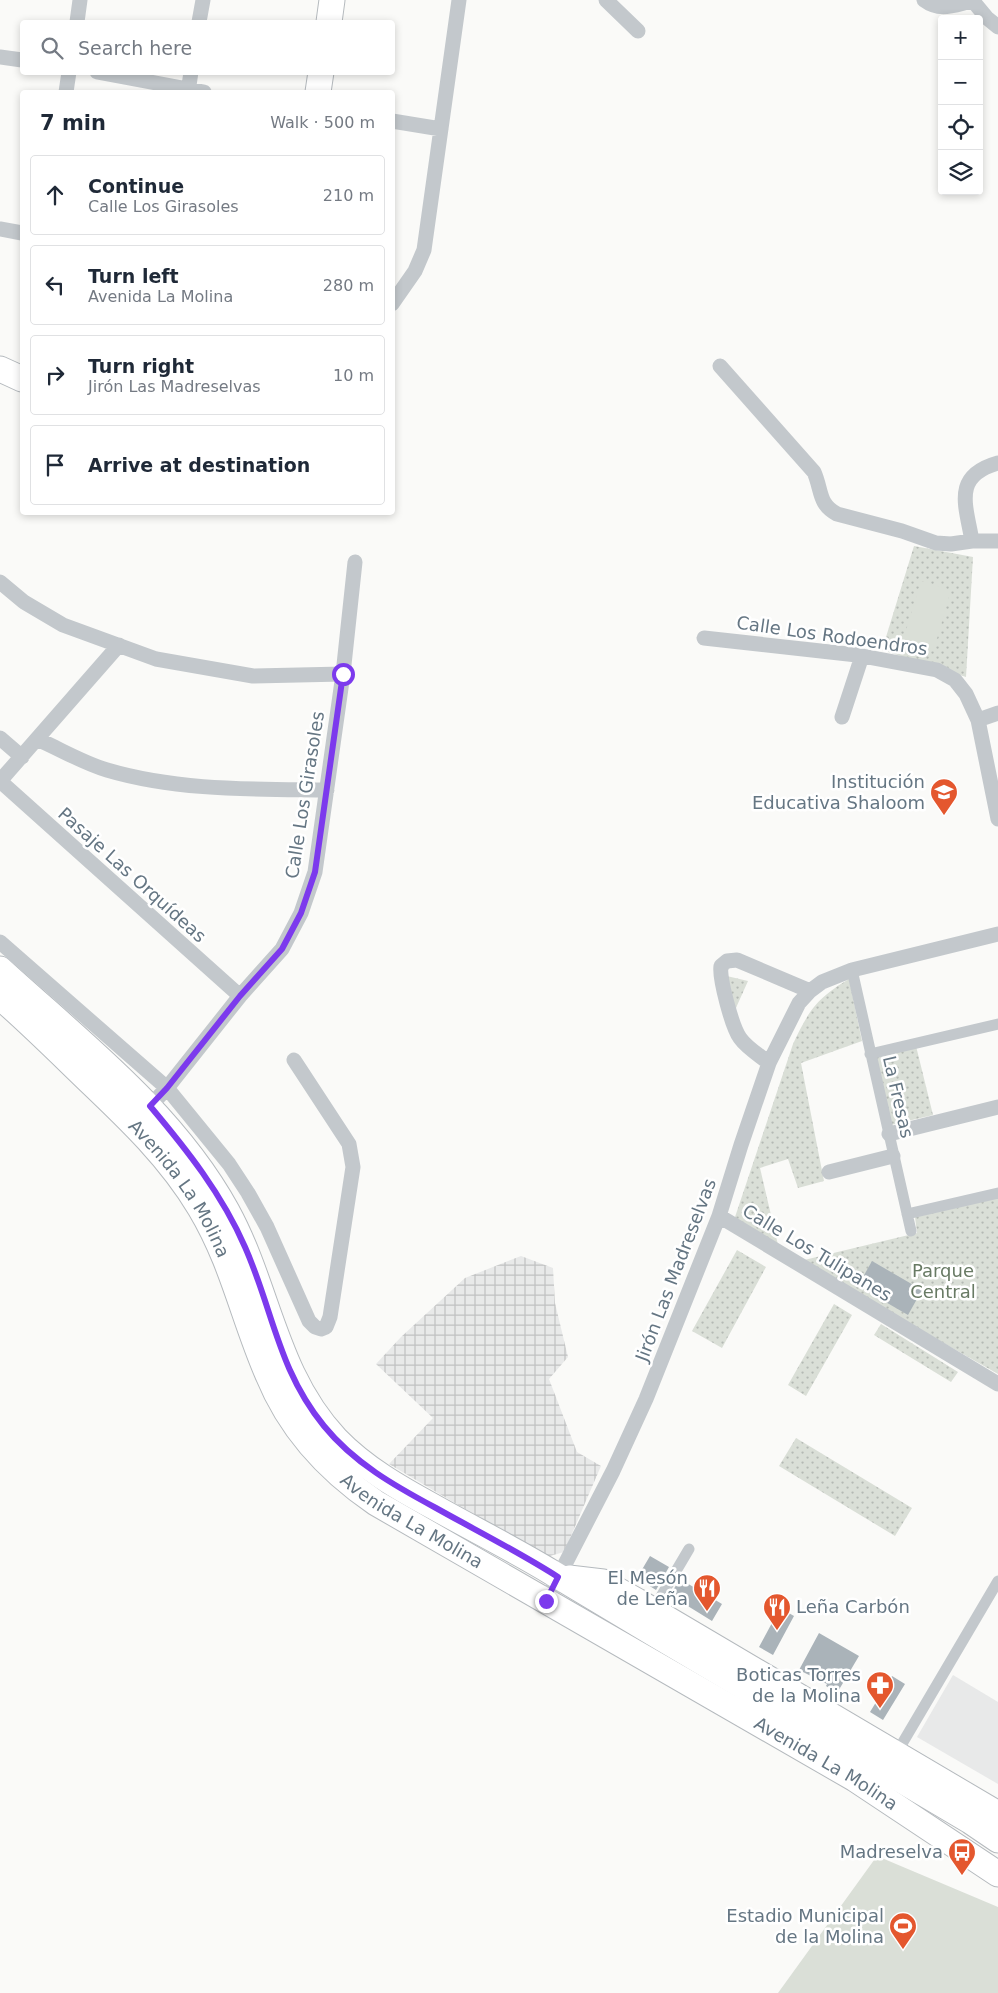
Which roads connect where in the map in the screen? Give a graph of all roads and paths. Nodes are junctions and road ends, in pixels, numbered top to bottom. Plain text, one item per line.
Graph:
1 (80, 0) edge
2 (203, 0) edge
3 (332, 0) edge
4 (459, 0) edge
5 (924, 0) edge
6 (972, 0) edge
7 (611, 2) edge
8 (77, 20) edge
9 (199, 20) edge
10 (329, 20) edge
11 (998, 27) edge
12 (638, 31) dead end
13 (0, 57) edge
14 (20, 60) edge
15 (69, 75) edge
16 (112, 75) edge
17 (191, 75) edge
18 (321, 75) edge
19 (66, 90) edge
20 (184, 90) edge
21 (194, 90) edge
22 (318, 90) edge
23 (395, 121) edge
24 (441, 128) junction
25 (0, 229) edge
26 (20, 233) edge
27 (395, 300) edge
28 (720, 366) dead end
29 (0, 369) edge
30 (20, 378) edge
31 (998, 463) edge
32 (972, 542) junction
33 (998, 542) edge
34 (355, 562) dead end
35 (1, 585) edge
36 (704, 638) dead end
37 (119, 645) junction
38 (862, 656) junction
39 (343, 674) junction
40 (998, 714) edge
41 (842, 717) dead end
42 (978, 720) junction
43 (0, 738) edge
44 (37, 739) junction
45 (22, 757) junction
46 (0, 781) edge
47 (326, 790) junction
48 (998, 819) edge
49 (998, 934) edge
50 (0, 942) edge
51 (0, 969) edge
52 (852, 970) junction
53 (810, 991) junction
54 (240, 996) junction
55 (0, 997) edge
56 (998, 1024) edge
57 (870, 1054) junction
58 (294, 1060) dead end
59 (769, 1063) junction
60 (167, 1088) junction
61 (150, 1106) junction
62 (998, 1107) edge
63 (130, 1120) junction
64 (889, 1134) junction
65 (893, 1156) junction
66 (829, 1172) dead end
67 (998, 1193) edge
68 (907, 1214) junction
69 (719, 1216) junction
70 (910, 1231) dead end
71 (998, 1384) edge
72 (690, 1549) dead end
73 (558, 1577) junction
74 (998, 1581) edge
75 (546, 1601) junction
76 (653, 1610) junction
77 (896, 1754) junction
78 (998, 1814) edge
79 (998, 1840) edge
80 (998, 1874) edge

1 - 8 street
2 - 9 street
3 - 10 main road
4 - 24 street
5 - 6 street
6 - 11 street
7 - 12 street
13 - 14 street
15 - 19 street
16 - 20 street
17 - 21 street
18 - 22 main road
23 - 24 street
24 - 27 street
25 - 26 street
28 - 32 street
29 - 30 main road
31 - 32 street
32 - 33 street
34 - 39 street, Calle Los Girasoles
35 - 37 street
36 - 38 street, Calle Los Rodoendros
37 - 39 street
37 - 44 street
38 - 41 street
38 - 42 street, Calle Los Rodoendros
39 - 47 street, Calle Los Girasoles
40 - 42 street
42 - 48 street, Calle Los Rodoendros
43 - 45 street
44 - 45 street
44 - 47 street
45 - 46 street
46 - 54 street, Pasaje Las Orquídeas
47 - 54 street, Calle Los Girasoles
49 - 52 street, Jirón Las Madreselvas
50 - 60 street
51 - 61 main road, Avenida La Molina
52 - 53 street, Jirón Las Madreselvas
52 - 57 street, La Fresas
53 - 59 street, Jirón Las Madreselvas
53 - 59 street
54 - 60 street, Calle Los Girasoles
55 - 63 main road, Avenida La Molina
56 - 57 street
57 - 64 street, La Fresas
58 - 60 street
59 - 69 street, Jirón Las Madreselvas
60 - 61 street, Calle Los Girasoles
61 - 63 street, Calle Los Girasoles
61 - 73 main road, Avenida La Molina
62 - 64 street
63 - 75 main road, Avenida La Molina
64 - 65 street, La Fresas
65 - 66 street
65 - 68 street, La Fresas
67 - 68 street
68 - 70 street, La Fresas
69 - 71 street, Calle Los Tulipanes
69 - 73 street, Jirón Las Madreselvas
72 - 76 street
73 - 75 street, Jirón Las Madreselvas
73 - 76 main road, Avenida La Molina
73 - 79 main road, Avenida La Molina
74 - 77 street
75 - 80 main road, Avenida La Molina
76 - 77 main road, Avenida La Molina
77 - 78 main road, Avenida La Molina

